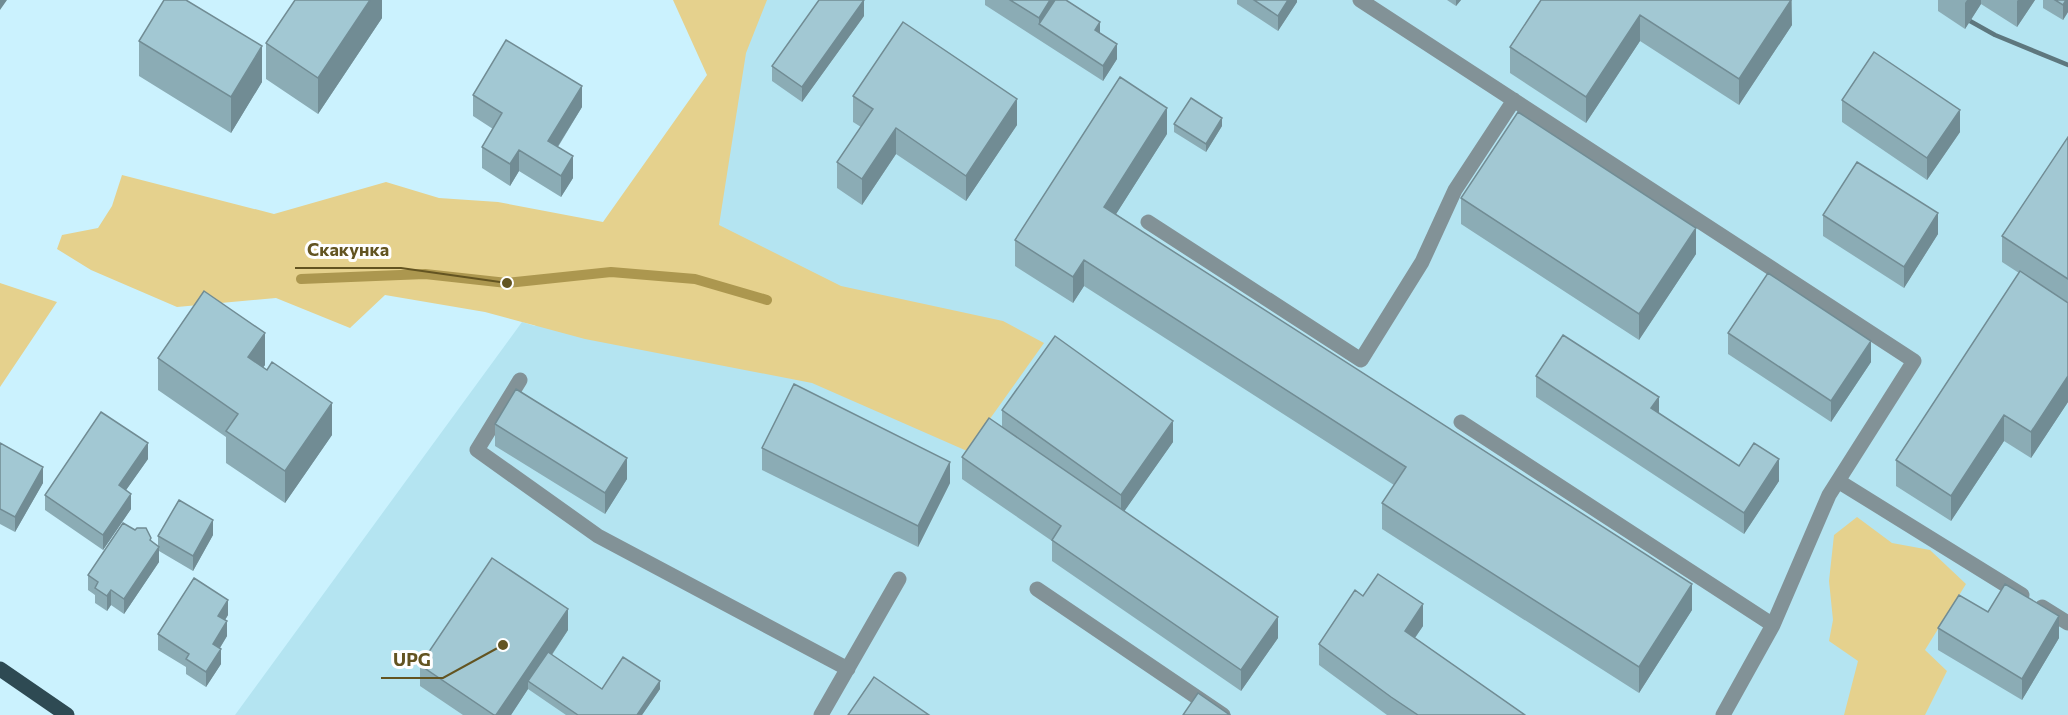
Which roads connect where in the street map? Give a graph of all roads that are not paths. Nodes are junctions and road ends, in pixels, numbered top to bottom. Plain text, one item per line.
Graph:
1 (1360, 0) edge
2 (1514, 100) junction
3 (1148, 222) dead end
4 (520, 380) dead end
5 (1461, 422) dead end
6 (1838, 481) junction
7 (899, 579) dead end
8 (1037, 589) dead end
9 (2068, 623) edge
10 (1773, 625) junction
11 (0, 669) edge
12 (848, 669) junction
13 (67, 715) edge
14 (821, 715) edge
15 (1223, 715) edge
16 (1723, 715) edge

1 - 2 lane
2 - 3 lane
2 - 6 lane
4 - 12 lane
5 - 10 lane
6 - 9 lane
6 - 10 lane
7 - 12 lane
8 - 15 lane
10 - 16 lane
11 - 13 main road
12 - 14 lane

